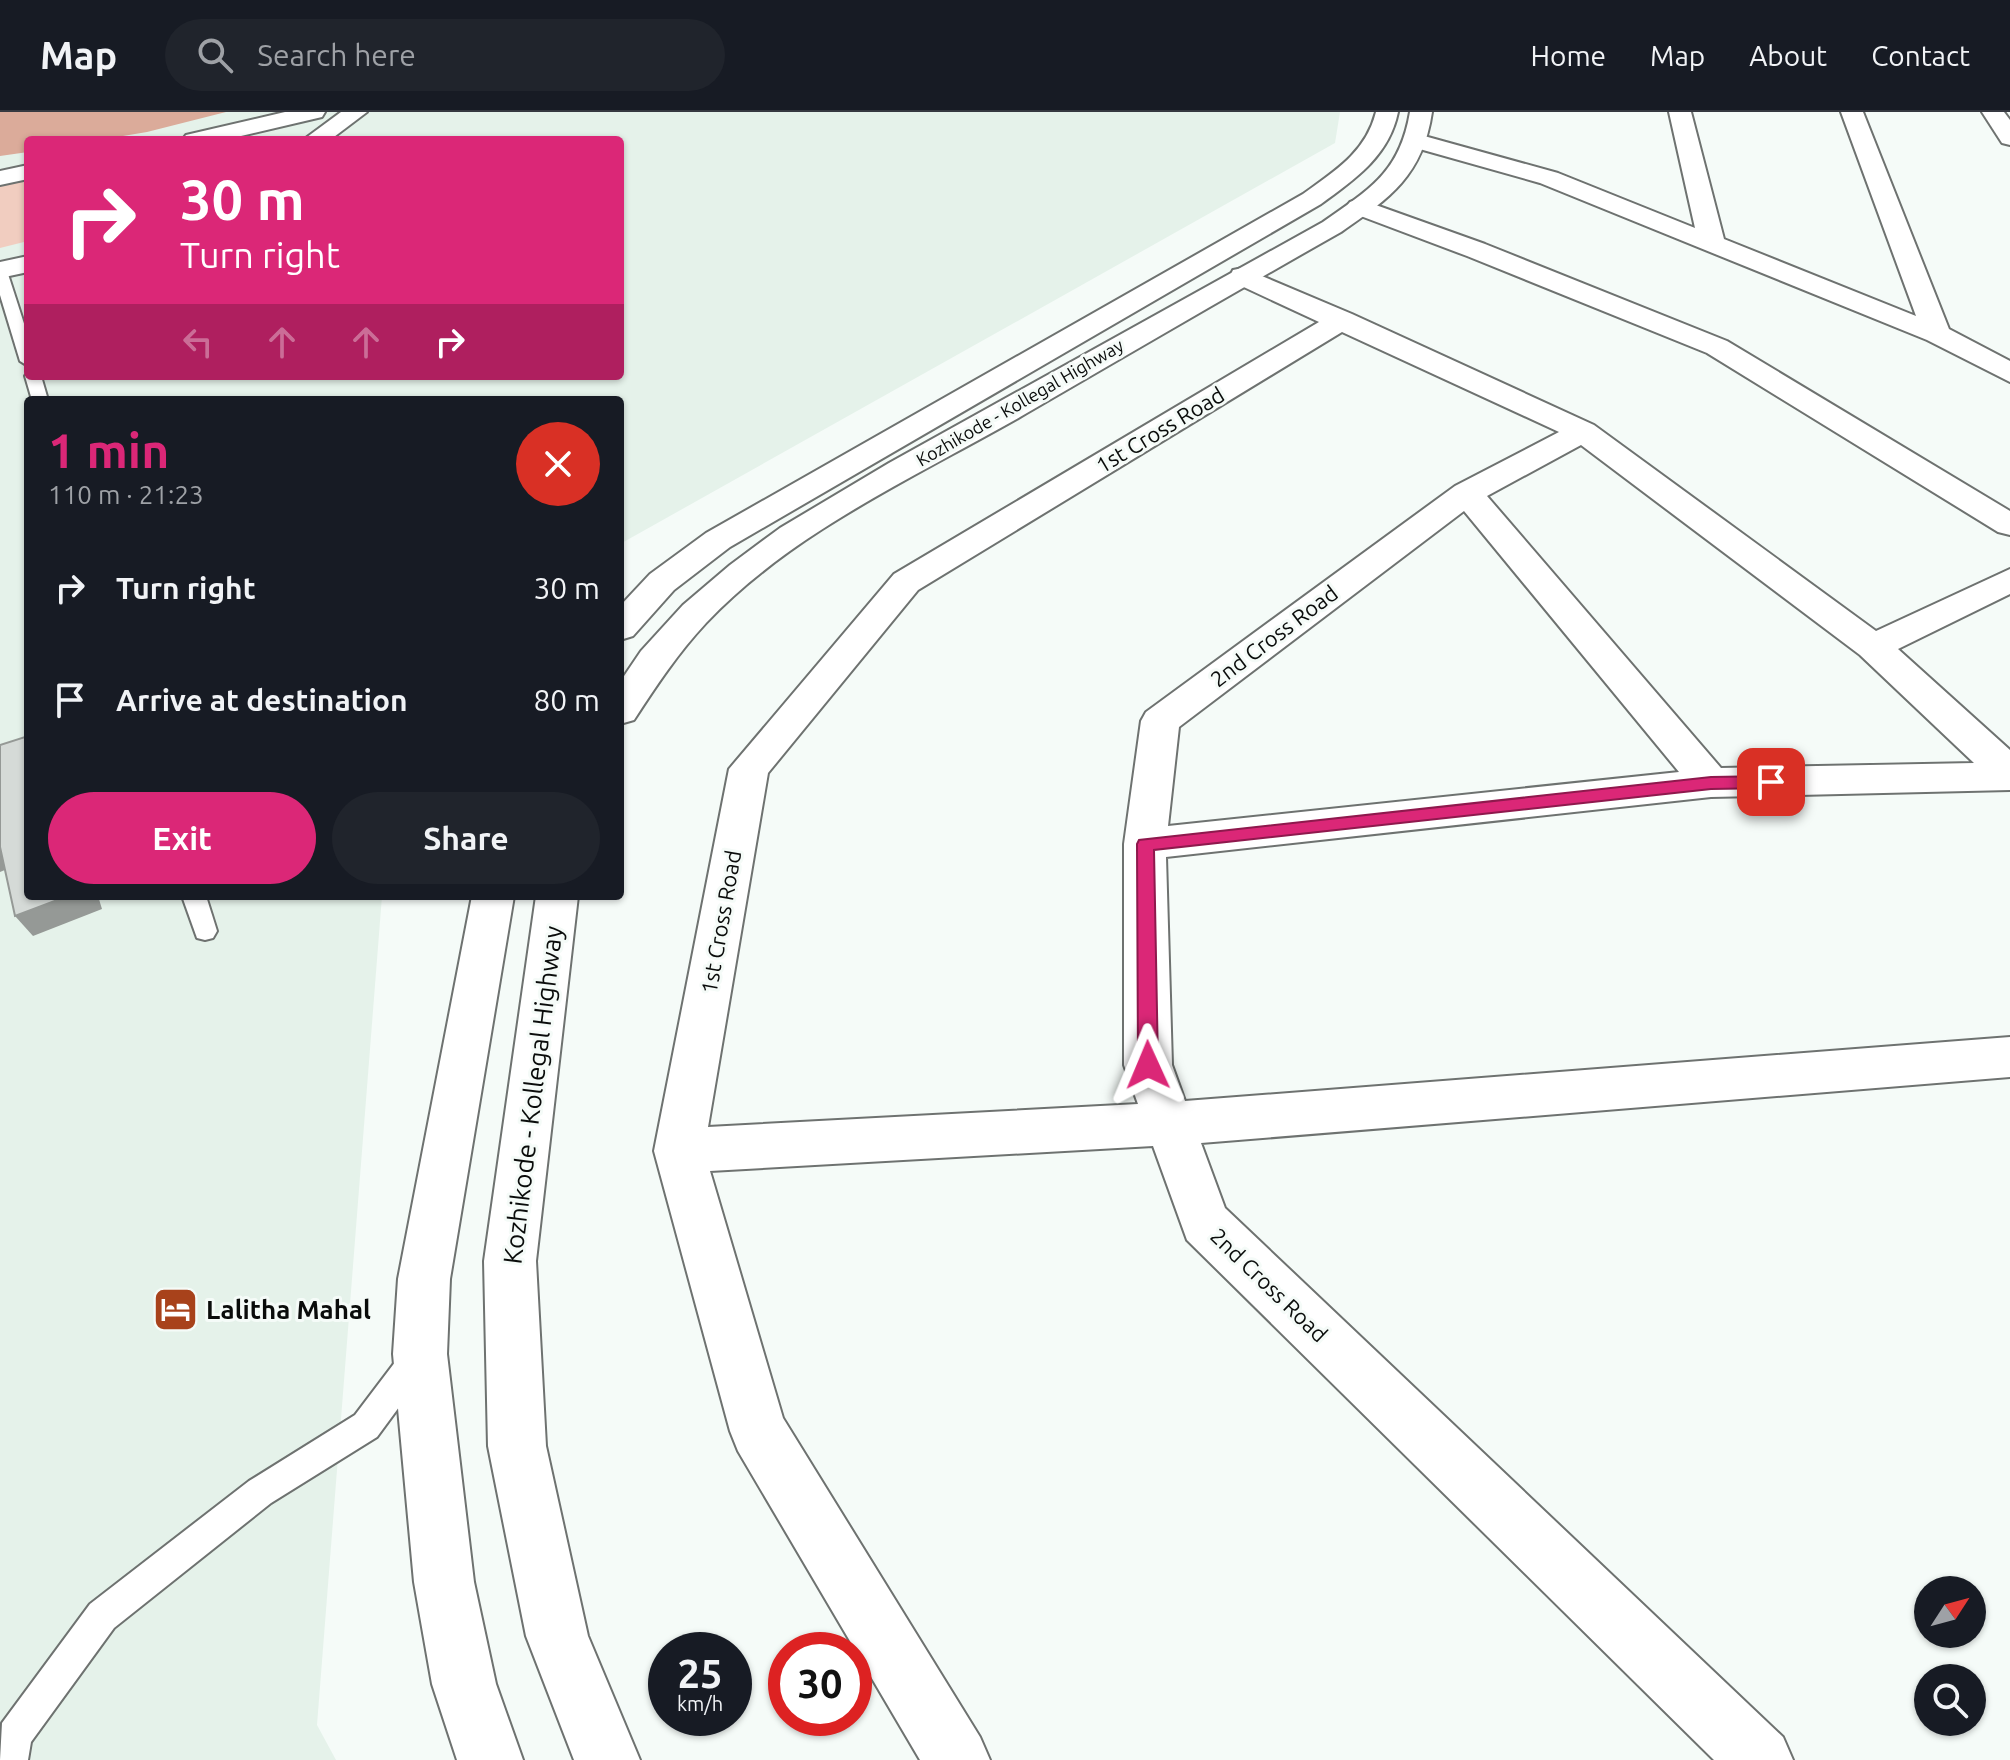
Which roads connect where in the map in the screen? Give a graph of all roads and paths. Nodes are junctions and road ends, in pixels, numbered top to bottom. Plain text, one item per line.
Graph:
1 (314, 112) edge
2 (356, 112) edge
3 (1387, 112) edge
4 (1680, 112) edge
5 (1852, 112) edge
6 (1993, 112) edge
7 (1419, 127) edge
8 (222, 136) edge
9 (321, 136) edge
10 (2010, 138) edge
11 (24, 173) edge
12 (0, 178) edge
13 (1359, 207) junction
14 (1712, 243) junction
15 (24, 265) edge
16 (0, 271) edge
17 (1243, 276) junction
18 (1342, 320) junction
19 (1937, 334) junction
20 (24, 348) edge
21 (2010, 373) edge
22 (1583, 432) junction
23 (1467, 493) junction
24 (2010, 525) edge
25 (2010, 580) edge
26 (624, 624) edge
27 (1873, 647) junction
28 (624, 704) edge
29 (2010, 774) edge
30 (1711, 783) junction
31 (1145, 844) junction
32 (195, 900) edge
33 (492, 900) edge
34 (556, 900) edge
35 (205, 931) dead end
36 (2010, 1057) edge
37 (1169, 1124) junction
38 (679, 1151) junction
39 (420, 1354) junction
40 (10, 1760) edge
41 (490, 1760) edge
42 (607, 1760) edge
43 (957, 1760) edge
44 (1760, 1760) edge

1 - 8 street
2 - 9 street
3 - 26 street, Kozhikode - Kollegal Highway
4 - 14 street
5 - 19 street
6 - 10 street
7 - 13 street, Kozhikode - Kollegal Highway
7 - 14 street
11 - 12 street
13 - 17 street, Kozhikode - Kollegal Highway
13 - 24 street
14 - 19 street
15 - 16 street
16 - 20 lane
17 - 18 street
17 - 28 street, Kozhikode - Kollegal Highway
18 - 22 street
18 - 38 street, 1st Cross Road
19 - 21 street
22 - 23 street, 2nd Cross Road
22 - 27 street
23 - 30 street
23 - 31 street, 2nd Cross Road
25 - 27 street
27 - 29 street
29 - 30 street
30 - 31 street
31 - 37 street, 2nd Cross Road
32 - 35 lane
33 - 39 street
34 - 42 street, Kozhikode - Kollegal Highway
36 - 37 street
37 - 38 street
37 - 44 street, 2nd Cross Road
38 - 43 street, 1st Cross Road
39 - 40 lane
39 - 41 street

